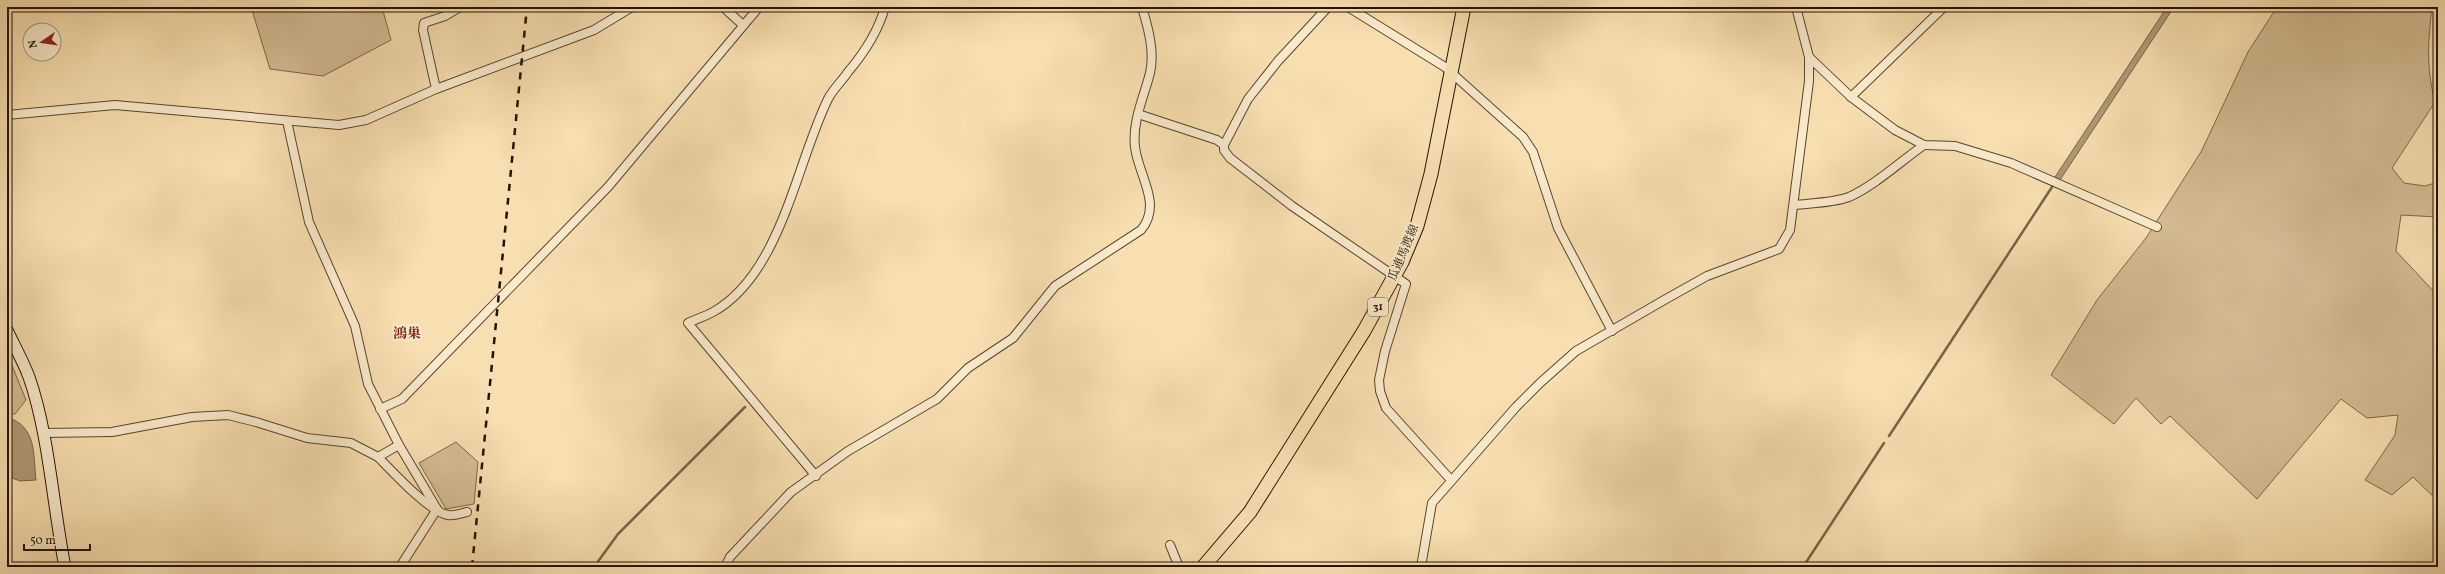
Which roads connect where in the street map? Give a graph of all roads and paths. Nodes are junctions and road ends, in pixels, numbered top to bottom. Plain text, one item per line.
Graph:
1 (460, 7) edge
2 (632, 7) edge
3 (723, 7) edge
4 (759, 7) edge
5 (885, 7) edge
6 (1142, 7) edge
7 (1328, 7) edge
8 (1348, 7) edge
9 (1464, 7) edge
10 (1796, 7) edge
11 (1944, 7) edge
12 (743, 25) junction
13 (1809, 57) junction
14 (1450, 74) junction
15 (436, 90) junction
16 (1850, 97) junction
17 (1138, 114) junction
18 (7, 115) edge
19 (287, 121) junction
20 (1224, 144) junction
21 (1924, 145) junction
22 (1794, 205) junction
23 (2157, 227) dead end
24 (1395, 277) junction
25 (7, 330) edge
26 (1612, 331) junction
27 (380, 409) junction
28 (43, 433) junction
29 (399, 445) junction
30 (378, 457) junction
31 (816, 476) junction
32 (1451, 480) junction
33 (437, 509) junction
34 (467, 512) dead end
35 (1170, 545) dead end
36 (65, 567) edge
37 (400, 567) edge
38 (725, 567) edge
39 (1179, 567) edge
40 (1203, 567) edge
41 (1421, 567) edge

1 - 15 street
2 - 15 street
3 - 12 street
4 - 12 street
5 - 31 street
6 - 17 street
7 - 20 street
8 - 14 street
9 - 14 main road, 瓜連馬渡線 / 31
10 - 13 street
11 - 16 street
12 - 27 street
13 - 16 street
13 - 22 street
14 - 24 main road, 瓜連馬渡線 / 31
14 - 26 street
15 - 19 street
16 - 21 street
17 - 20 street
17 - 31 street
18 - 19 street
19 - 27 street
20 - 24 street
21 - 22 street
21 - 23 street
22 - 26 street
24 - 32 street
24 - 40 main road, 瓜連馬渡線 / 31
25 - 28 street
26 - 32 street
27 - 29 street
28 - 30 street
28 - 36 street
29 - 30 street
29 - 33 street
30 - 33 street
31 - 38 street
32 - 41 street
33 - 34 street
33 - 37 street
35 - 39 street

